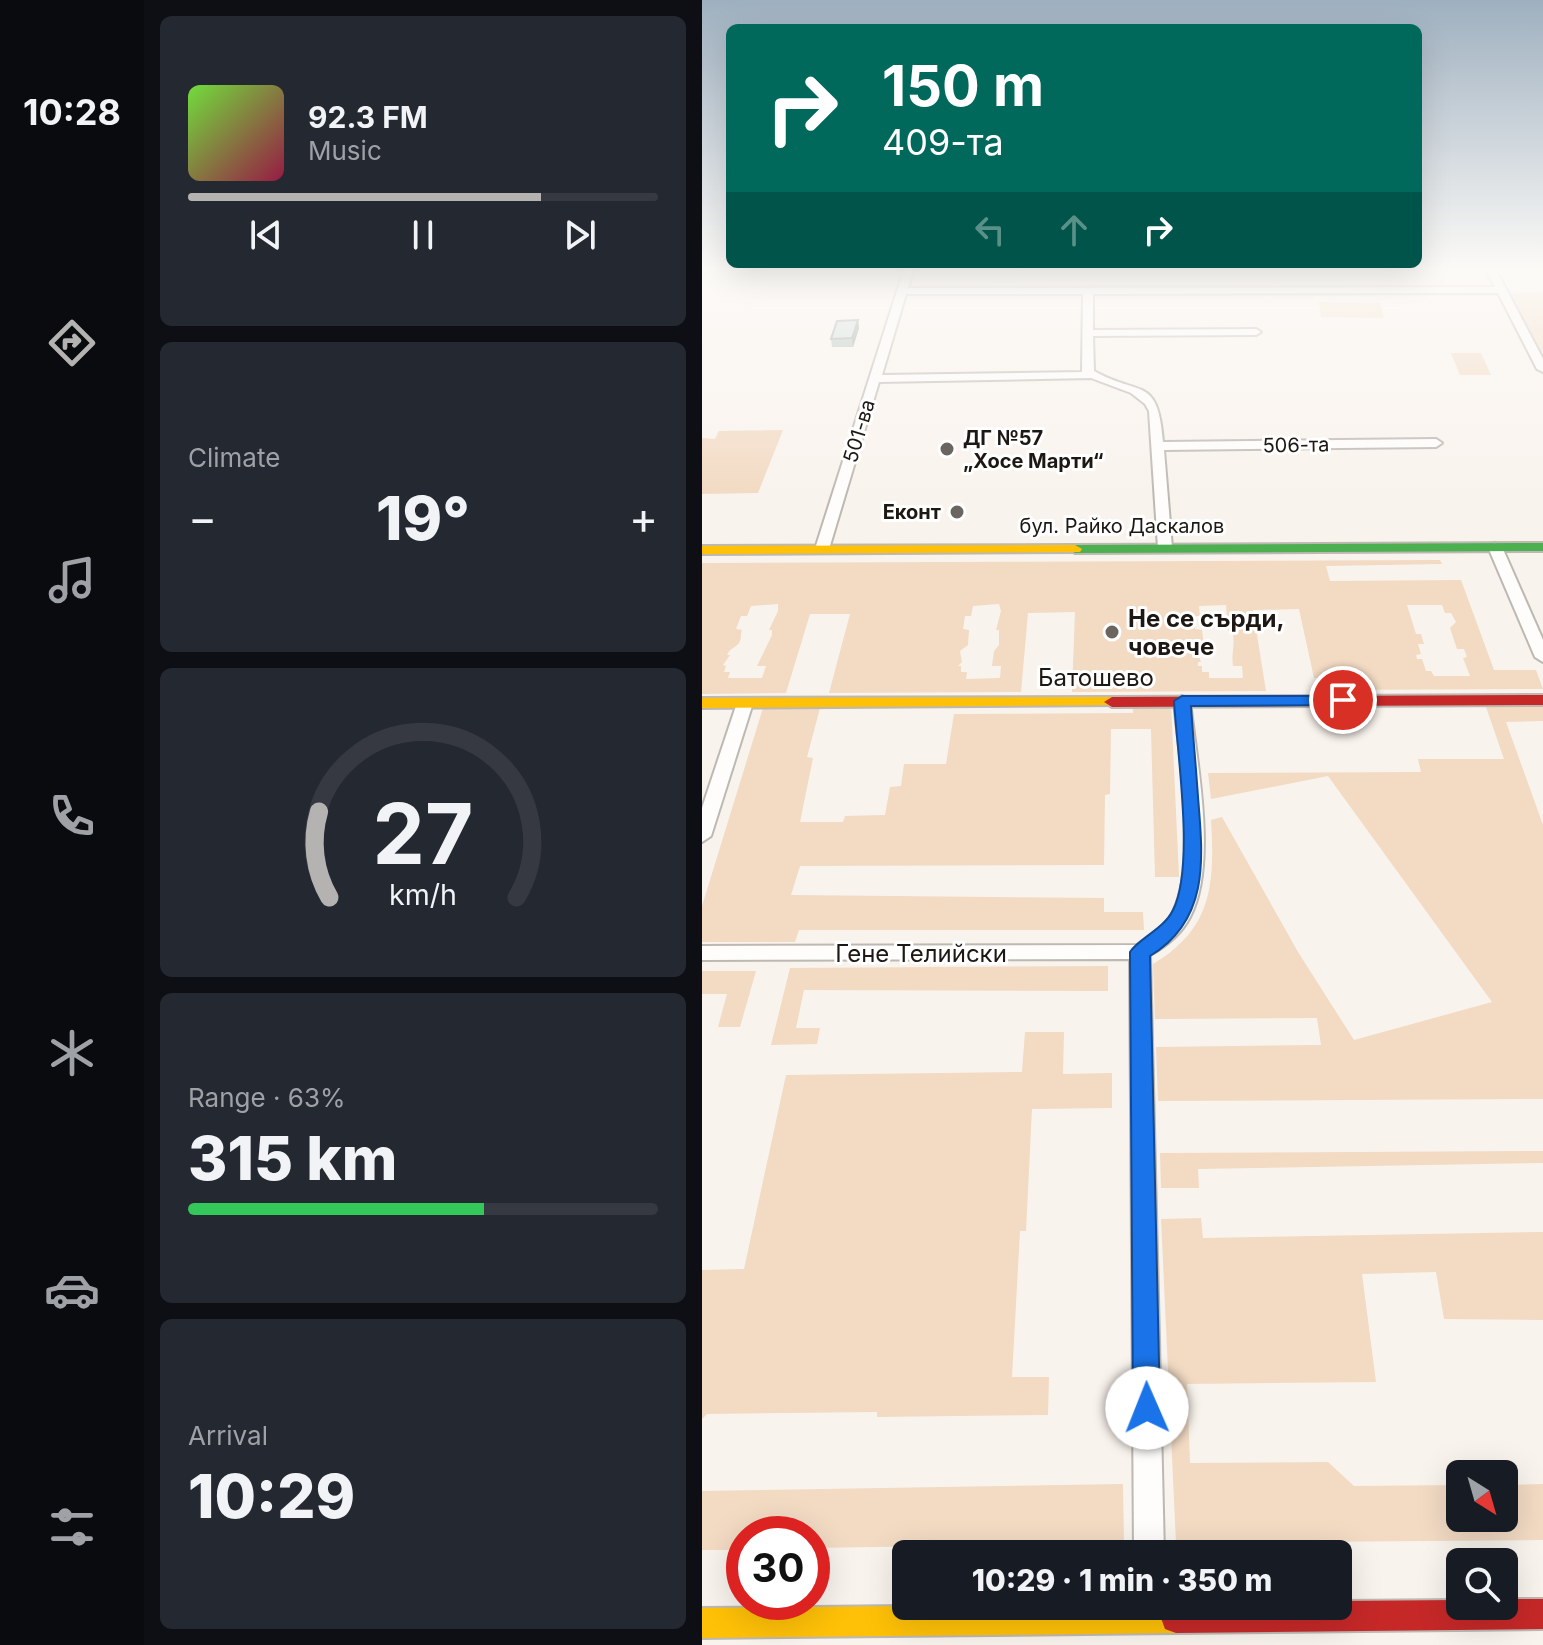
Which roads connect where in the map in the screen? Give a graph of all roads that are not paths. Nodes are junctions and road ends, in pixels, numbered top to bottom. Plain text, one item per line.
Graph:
1 (887, 343) edge
2 (1089, 343) edge
3 (1529, 343) edge
4 (1543, 369) edge
5 (1093, 375) junction
6 (875, 379) junction
7 (1436, 443) dead end
8 (1157, 446) junction
9 (1495, 547) junction
10 (1543, 547) edge
11 (1165, 548) junction
12 (822, 549) junction
13 (702, 550) edge
14 (1543, 657) edge
15 (1543, 700) edge
16 (1182, 701) junction
17 (702, 703) edge
18 (745, 703) junction
19 (702, 836) edge
20 (1140, 952) junction
21 (702, 953) edge
22 (1149, 1540) edge
23 (1352, 1613) edge
24 (1543, 1614) edge
25 (892, 1618) edge
26 (702, 1623) edge

1 - 6 street, 501-ва
2 - 5 street
3 - 4 street
5 - 6 street
5 - 8 street
6 - 12 street, 501-ва
7 - 8 street, 506-та
8 - 11 street
9 - 10 street, бул. Райко Даскалов
9 - 11 street, бул. Райко Даскалов
9 - 14 street
11 - 12 street, бул. Райко Даскалов
12 - 13 street, бул. Райко Даскалов
15 - 16 street, Батошево
16 - 18 street, Батошево
16 - 20 street
17 - 18 street, Батошево
18 - 19 street
20 - 21 street, Гене Телийски
20 - 22 street
23 - 24 street
25 - 26 street

